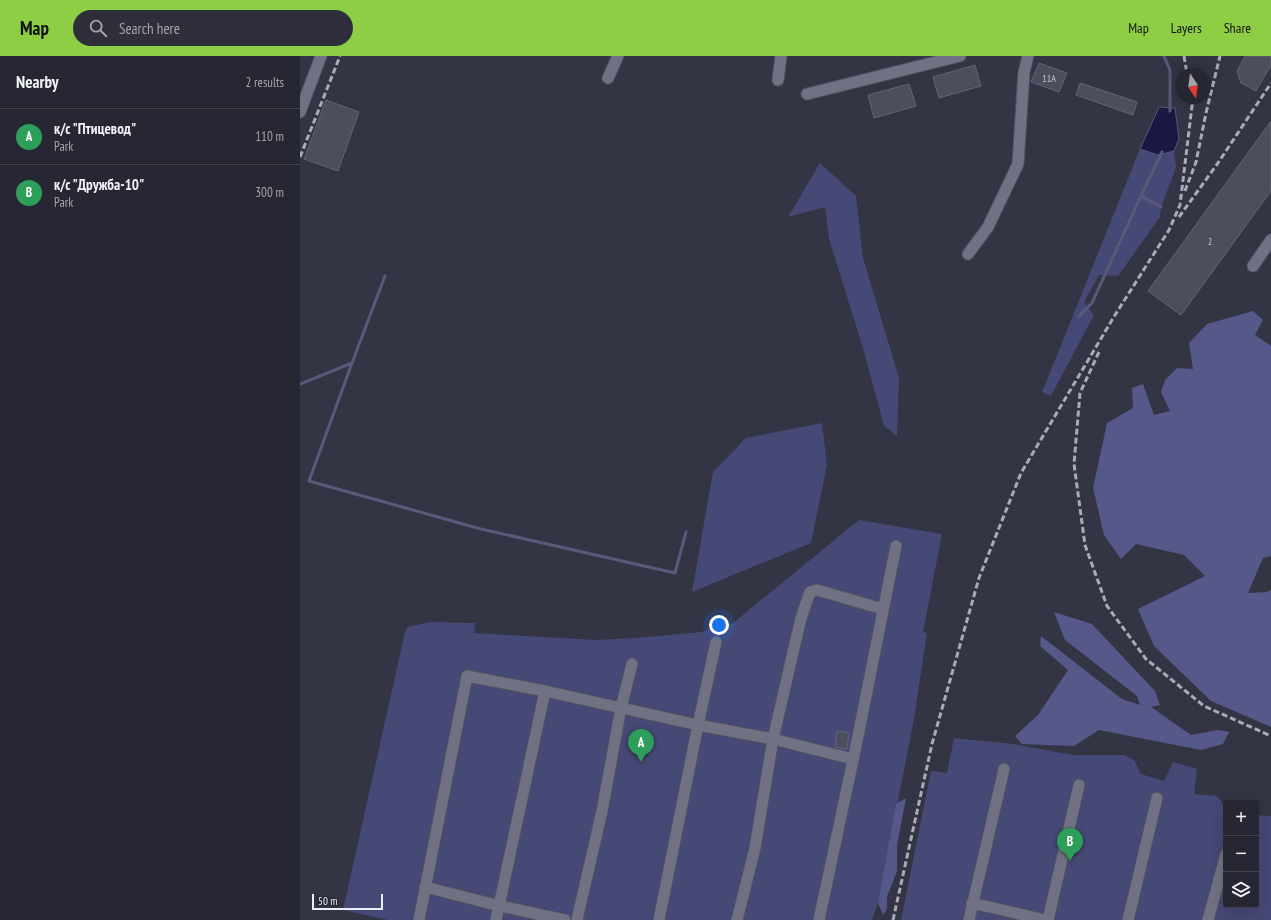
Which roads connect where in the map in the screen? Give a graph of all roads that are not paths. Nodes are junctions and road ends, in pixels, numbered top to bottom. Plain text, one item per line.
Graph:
1 (321, 56) edge
2 (618, 56) edge
3 (781, 56) edge
4 (960, 56) edge
5 (1028, 56) edge
6 (608, 78) dead end
7 (778, 80) dead end
8 (807, 94) dead end
9 (300, 112) edge
10 (1271, 240) edge
11 (968, 254) dead end
12 (1253, 266) dead end
13 (896, 546) dead end
14 (883, 609) junction
15 (716, 642) dead end
16 (632, 664) dead end
17 (545, 691) junction
18 (621, 708) junction
19 (698, 725) junction
20 (774, 739) junction
21 (853, 759) junction
22 (1004, 769) dead end
23 (1079, 785) dead end
24 (1156, 798) dead end
25 (1223, 865) edge
26 (425, 887) junction
27 (972, 903) junction
28 (500, 906) junction
29 (419, 920) edge
30 (496, 920) edge
31 (565, 920) edge
32 (577, 920) edge
33 (659, 920) edge
34 (736, 920) edge
35 (819, 920) edge
36 (969, 920) edge
37 (1045, 920) edge
38 (1048, 920) edge
39 (1128, 920) edge
40 (1208, 920) edge

1 - 9 lane
2 - 6 lane
3 - 7 lane
4 - 8 lane
5 - 11 lane
10 - 12 lane
13 - 14 lane
14 - 20 lane
14 - 21 lane
15 - 19 lane
16 - 18 lane
17 - 18 lane
17 - 26 lane
17 - 28 lane
18 - 19 lane
18 - 32 lane
19 - 20 lane
19 - 33 lane
20 - 21 lane
20 - 34 lane
21 - 35 lane
22 - 27 lane
23 - 38 lane
24 - 39 lane
25 - 40 lane
26 - 28 lane
26 - 29 lane
27 - 36 lane
27 - 37 lane
28 - 30 lane
28 - 31 lane

